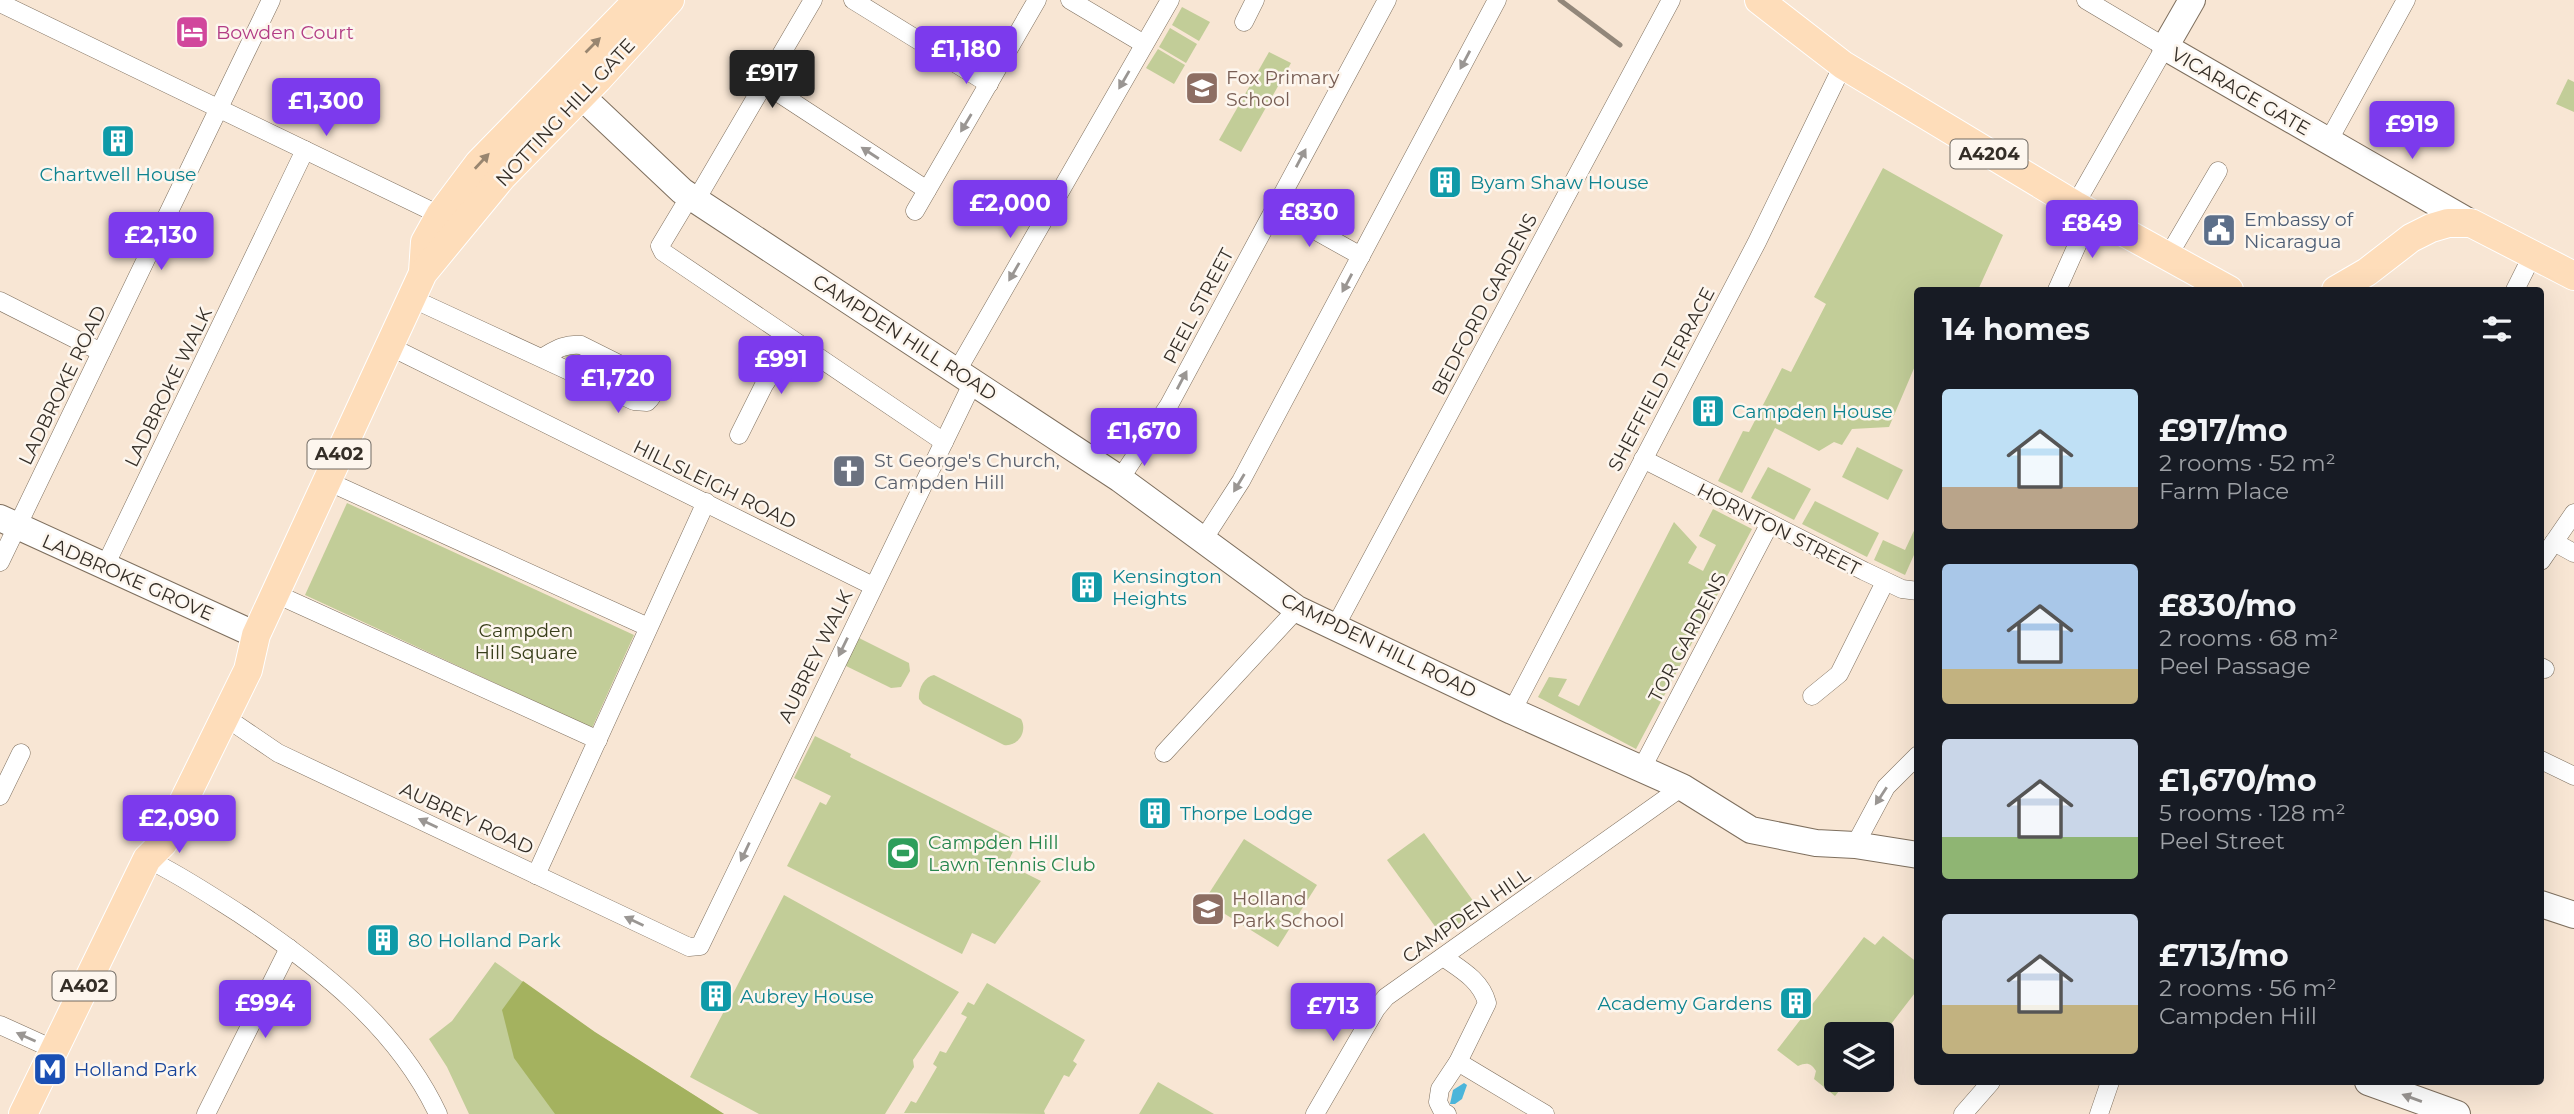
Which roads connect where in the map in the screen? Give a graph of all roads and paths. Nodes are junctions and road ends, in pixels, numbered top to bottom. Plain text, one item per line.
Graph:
1 (271, 0) edge
2 (638, 0) edge
3 (670, 0) edge
4 (813, 0) edge
5 (853, 0) edge
6 (1037, 0) edge
7 (1070, 0) edge
8 (1170, 0) edge
9 (1255, 0) edge
10 (1387, 0) edge
11 (1497, 0) edge
12 (1671, 0) edge
13 (1759, 0) edge
14 (2086, 0) edge
15 (2192, 0) edge
16 (2406, 0) edge
17 (0, 3) edge
18 (1244, 22) dead end
19 (1144, 44) junction
20 (2165, 47) junction
21 (1843, 65) junction
22 (765, 84) junction
23 (989, 84) junction
24 (550, 90) junction
25 (582, 96) junction
26 (218, 110) junction
27 (2329, 140) junction
28 (305, 149) junction
29 (2218, 171) dead end
30 (927, 190) junction
31 (693, 198) junction
32 (1275, 208) junction
33 (2083, 210) junction
34 (915, 211) dead end
35 (450, 220) junction
36 (2471, 223) junction
37 (2533, 254) junction
38 (1361, 256) junction
39 (2166, 257) junction
40 (2574, 276) edge
41 (417, 286) junction
42 (2058, 287) edge
43 (2218, 287) edge
44 (2341, 287) edge
45 (2516, 287) edge
46 (0, 301) edge
47 (793, 341) junction
48 (389, 346) junction
49 (101, 352) junction
50 (541, 358) junction
51 (965, 376) junction
52 (740, 435) dead end
53 (944, 442) junction
54 (1643, 459) junction
55 (1120, 480) junction
56 (327, 481) junction
57 (706, 502) junction
58 (2574, 513) edge
59 (9, 522) edge
60 (1769, 525) junction
61 (1203, 540) junction
62 (2554, 542) junction
63 (2574, 553) edge
64 (2544, 557) edge
65 (0, 562) edge
66 (105, 566) junction
67 (1885, 582) junction
68 (873, 586) junction
69 (1914, 589) edge
70 (276, 594) junction
71 (1297, 609) junction
72 (648, 627) junction
73 (1335, 627) junction
74 (256, 635) junction
75 (1812, 696) dead end
76 (1512, 711) junction
77 (225, 717) junction
78 (598, 740) junction
79 (21, 752) dead end
80 (1164, 753) dead end
81 (1914, 759) edge
82 (2544, 761) edge
83 (1642, 768) junction
84 (2574, 776) edge
85 (1682, 787) junction
86 (0, 796) edge
87 (1854, 845) junction
88 (1914, 854) edge
89 (147, 859) junction
90 (536, 874) junction
91 (2544, 905) edge
92 (2574, 915) edge
93 (289, 948) junction
94 (696, 948) joint
95 (1443, 957) junction
96 (0, 1025) edge
97 (53, 1049) junction
98 (1458, 1062) junction
99 (1988, 1085) edge
100 (2109, 1085) edge
101 (2376, 1085) edge
102 (436, 1113) edge
103 (23, 1114) edge
104 (206, 1114) edge
105 (1315, 1114) edge
106 (1447, 1114) edge
107 (1545, 1114) edge
108 (1963, 1114) edge
109 (2099, 1114) edge
110 (2457, 1114) edge

1 - 26 street, LADBROKE ROAD
24 -> 2 main road, NOTTING HILL GATE / A402
3 - 25 main road, NOTTING HILL GATE / A402
4 - 22 street
5 - 23 street
6 - 23 street
7 - 19 street
8 - 19 street, AUBREY WALK
9 - 18 street
32 -> 10 street, PEEL STREET
11 -> 38 street
12 - 73 street, BEDFORD GARDENS
13 - 21 main road, A4204
14 - 20 street
15 - 20 street, VICARAGE GATE
16 - 27 street, VICARAGE GATE
17 - 26 street
19 -> 51 street, AUBREY WALK
20 - 27 street, VICARAGE GATE
20 - 33 street
21 - 33 main road, A4204
21 - 54 street, SHEFFIELD TERRACE
30 -> 22 street
22 - 31 street
23 -> 30 street
24 - 25 street
35 -> 24 main road, NOTTING HILL GATE / A402
25 - 31 street, CAMPDEN HILL ROAD
25 - 35 main road, NOTTING HILL GATE / A402
26 - 28 street
26 - 49 street, LADBROKE ROAD
27 - 36 street, VICARAGE GATE
28 - 35 street
28 - 66 street, LADBROKE WALK
29 - 39 street
30 - 34 street
31 - 47 street
31 - 51 street, CAMPDEN HILL ROAD
32 - 38 street
55 -> 32 street, PEEL STREET
33 - 39 main road, A4204
33 - 42 street
35 - 41 main road, A402
36 - 37 main road
36 - 44 main road
37 - 40 main road
37 - 45 street
38 -> 61 street
39 - 43 main road, A4204
41 - 48 main road, A402
41 - 50 street
46 - 49 street
47 - 52 street
47 - 53 street
48 - 56 main road, A402
48 - 57 street, HILLSLEIGH ROAD
49 - 59 street, LADBROKE ROAD
50 - 50 street
51 - 53 street, AUBREY WALK
51 - 55 street, CAMPDEN HILL ROAD
53 - 68 street, AUBREY WALK
54 - 60 street, HORNTON STREET
54 - 76 street, SHEFFIELD TERRACE
55 - 61 street, CAMPDEN HILL ROAD
56 - 70 main road, A402
56 - 72 street
57 - 68 street, HILLSLEIGH ROAD
57 - 72 street
58 - 62 street
59 - 65 street, LADBROKE ROAD
59 - 66 street, LADBROKE GROVE
60 - 67 street, HORNTON STREET
60 - 83 street, TOR GARDENS
61 - 71 street, CAMPDEN HILL ROAD
62 - 63 street
62 - 64 street
66 - 74 street, LADBROKE GROVE
67 - 69 street, HORNTON STREET
67 - 75 street
68 -> 94 street, AUBREY WALK
70 - 74 main road, A402
70 - 78 street
71 - 73 street, CAMPDEN HILL ROAD
71 - 80 street
72 - 78 street
73 - 76 street, CAMPDEN HILL ROAD
74 - 77 main road, A402
74 - 89 main road, A402
76 - 83 street, CAMPDEN HILL ROAD
77 - 89 main road, A402
90 -> 77 street, AUBREY ROAD
78 - 90 street
79 - 86 street
81 -> 87 street
82 - 84 street
83 - 85 street, CAMPDEN HILL ROAD
85 - 87 street, CAMPDEN HILL ROAD
85 - 95 street, CAMPDEN HILL
87 - 88 street, CAMPDEN HILL ROAD
89 - 93 street
89 - 97 main road, A402
94 -> 90 street, AUBREY ROAD
91 - 92 street
93 - 102 street
93 - 104 street
95 - 98 street
95 - 105 street, CAMPDEN HILL
97 -> 96 street
97 - 103 main road, A402
98 - 106 street
98 - 107 street
99 - 108 street
100 - 109 street
110 -> 101 street

